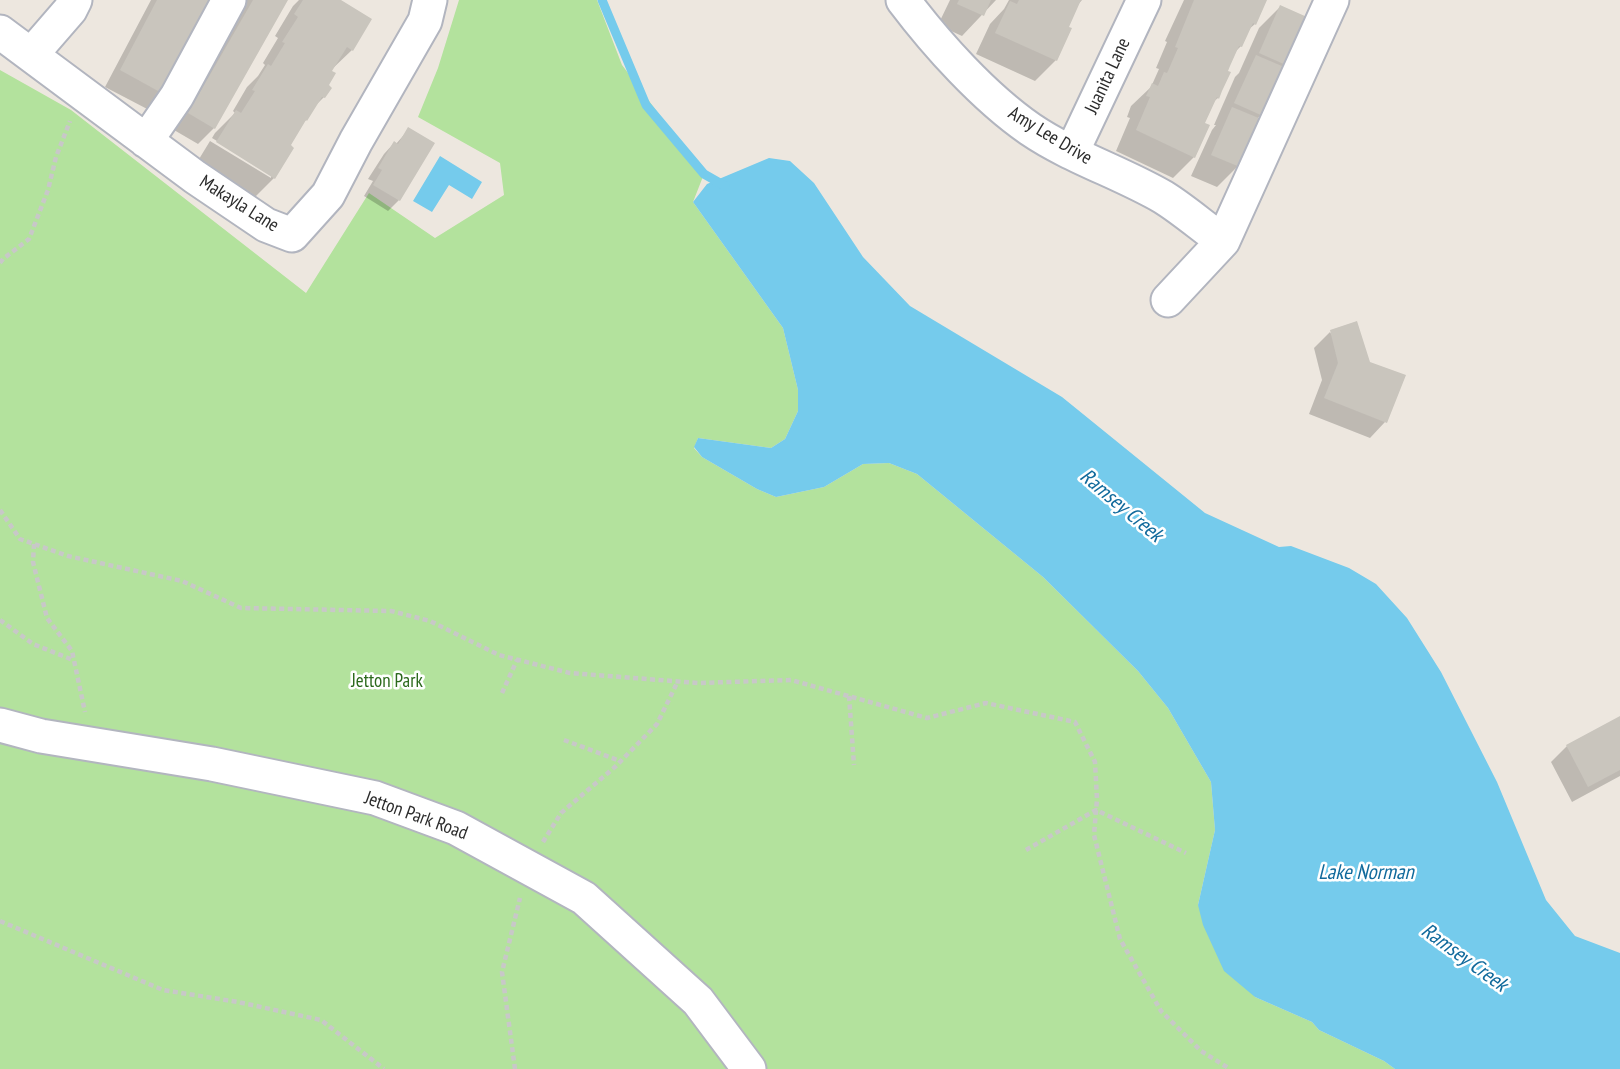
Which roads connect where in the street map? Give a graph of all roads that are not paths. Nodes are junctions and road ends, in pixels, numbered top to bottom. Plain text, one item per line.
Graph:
1 (75, 0) edge
2 (229, 0) edge
3 (430, 0) edge
4 (1144, 0) edge
5 (1332, 0) edge
6 (907, 1) edge
7 (0, 32) edge
8 (31, 55) junction
9 (146, 141) junction
10 (1073, 152) junction
11 (1223, 241) junction
12 (1168, 300) dead end
13 (0, 725) edge
14 (749, 1069) edge

1 - 8 street
2 - 9 street
3 - 9 street, Makayla Lane
4 - 10 street, Juanita Lane
5 - 11 street
6 - 10 street, Amy Lee Drive
7 - 8 street, Makayla Lane
8 - 9 street, Makayla Lane
10 - 11 street, Amy Lee Drive
11 - 12 street
13 - 14 street, Jetton Park Road

